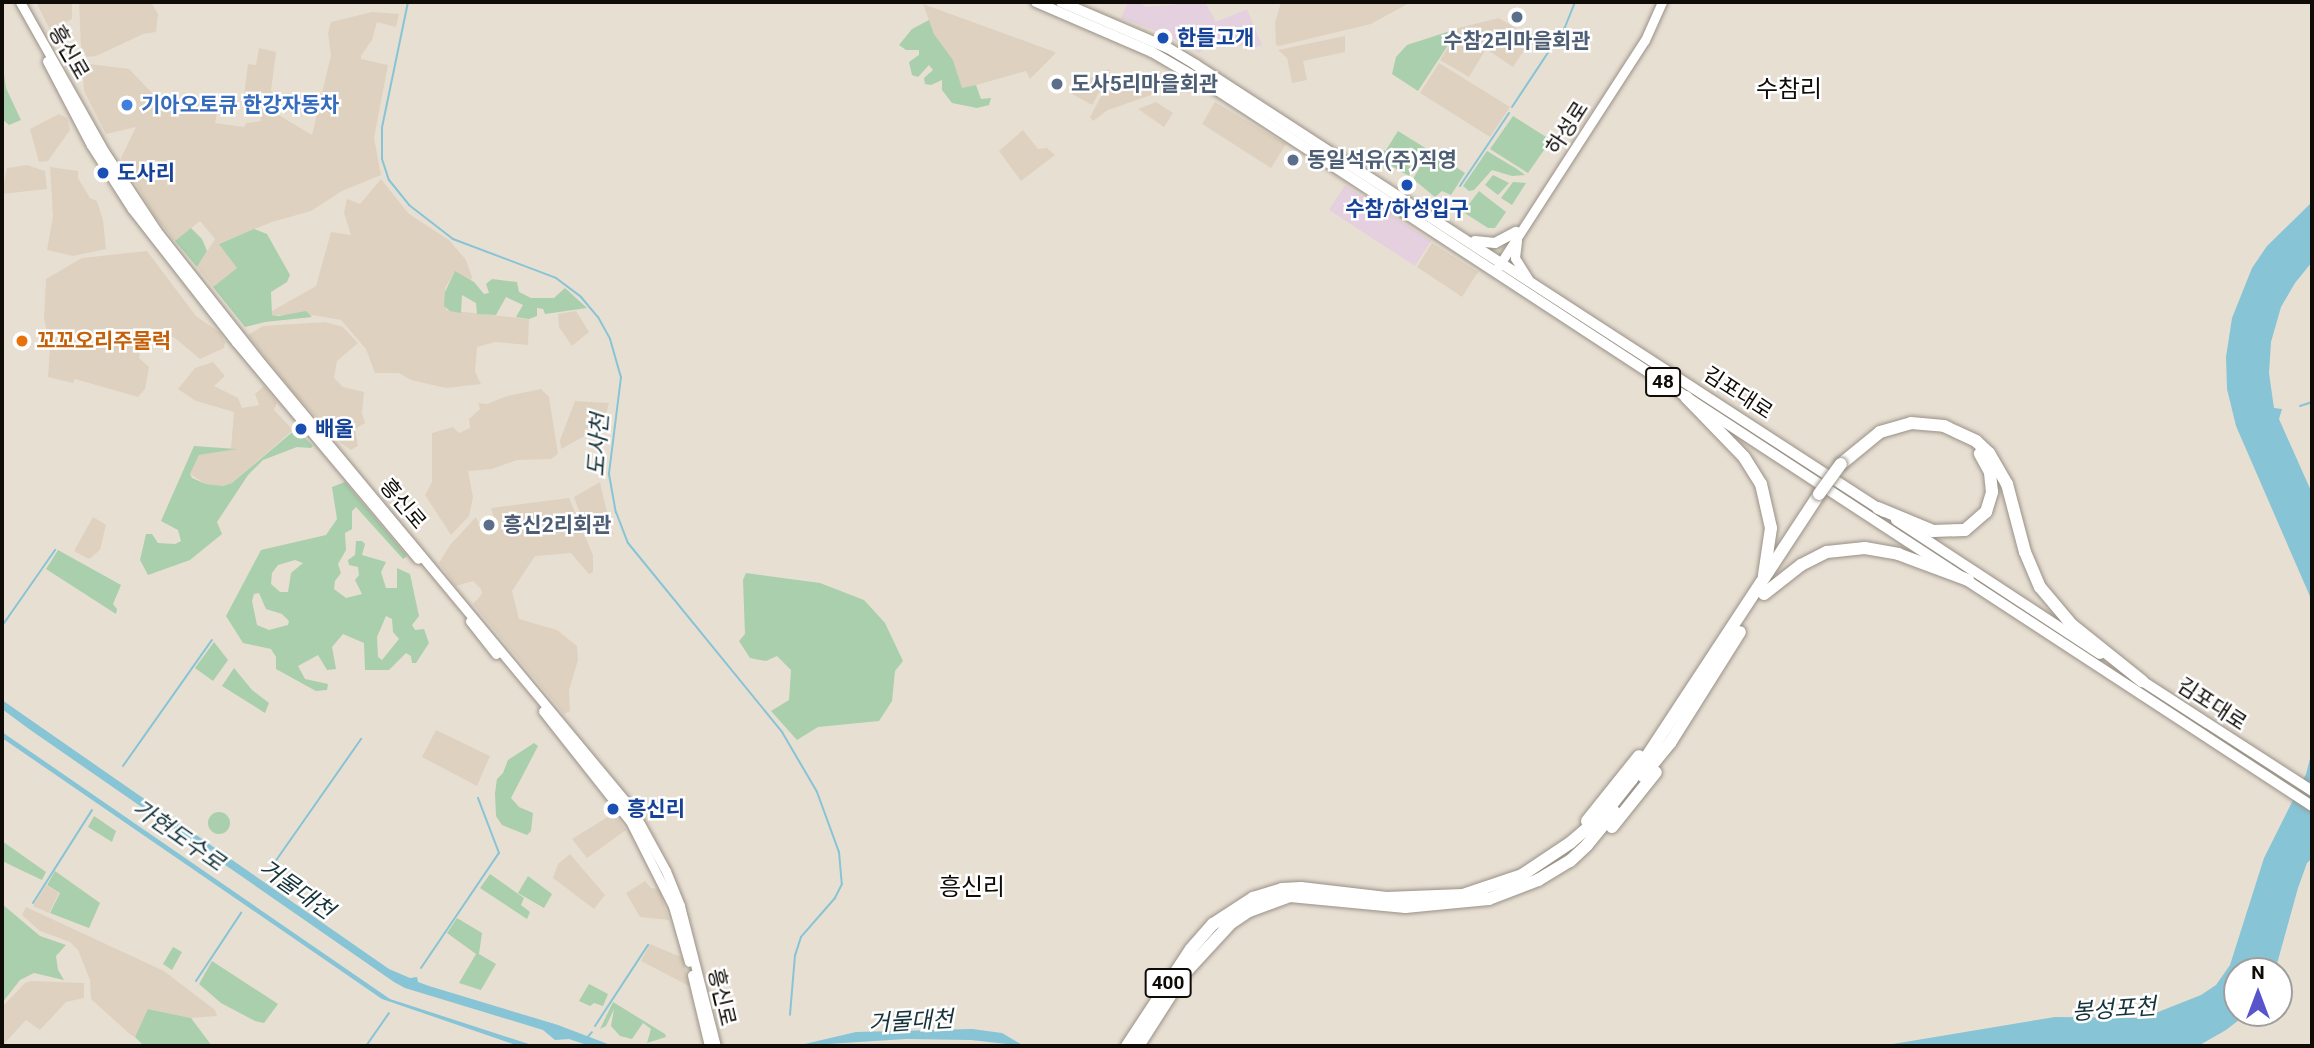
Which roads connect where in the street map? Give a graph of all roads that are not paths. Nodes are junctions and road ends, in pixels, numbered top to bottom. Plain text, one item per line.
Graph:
1 (14, 2) edge
2 (20, 2) edge
3 (1036, 2) edge
4 (1061, 2) edge
5 (1660, 2) edge
6 (1517, 234) junction
7 (1458, 235) junction
8 (1496, 266) junction
9 (1529, 281) junction
10 (1686, 397) junction
11 (1843, 466) junction
12 (1878, 508) junction
13 (1968, 580) junction
14 (1763, 588) junction
15 (2142, 681) junction
16 (1666, 738) junction
17 (2312, 791) edge
18 (2312, 806) edge
19 (709, 1046) edge
20 (716, 1046) edge
21 (1127, 1046) edge
22 (1138, 1046) edge

1 - 19 main road, 흥신로
2 - 20 main road, 흥신로
3 - 8 main road, 김포대로 / 48
4 - 7 main road, 김포대로 / 48
5 - 6 main road, 하성로
6 - 7 main road
6 - 8 main road, 하성로
6 - 9 main road
7 - 8 main road, 김포대로 / 48
8 - 9 main road, 김포대로 / 48
8 - 10 main road, 김포대로 / 48
9 - 12 main road, 김포대로 / 48
10 - 13 main road, 김포대로 / 48
10 - 14 highway
11 - 12 highway
11 - 14 highway, bridge
11 - 15 highway
12 - 15 main road, 김포대로 / 48
13 - 14 highway
13 - 18 main road, 김포대로 / 48
14 - 16 highway
15 - 17 main road, 김포대로 / 48
16 - 21 highway, 400
16 - 22 highway, 400

